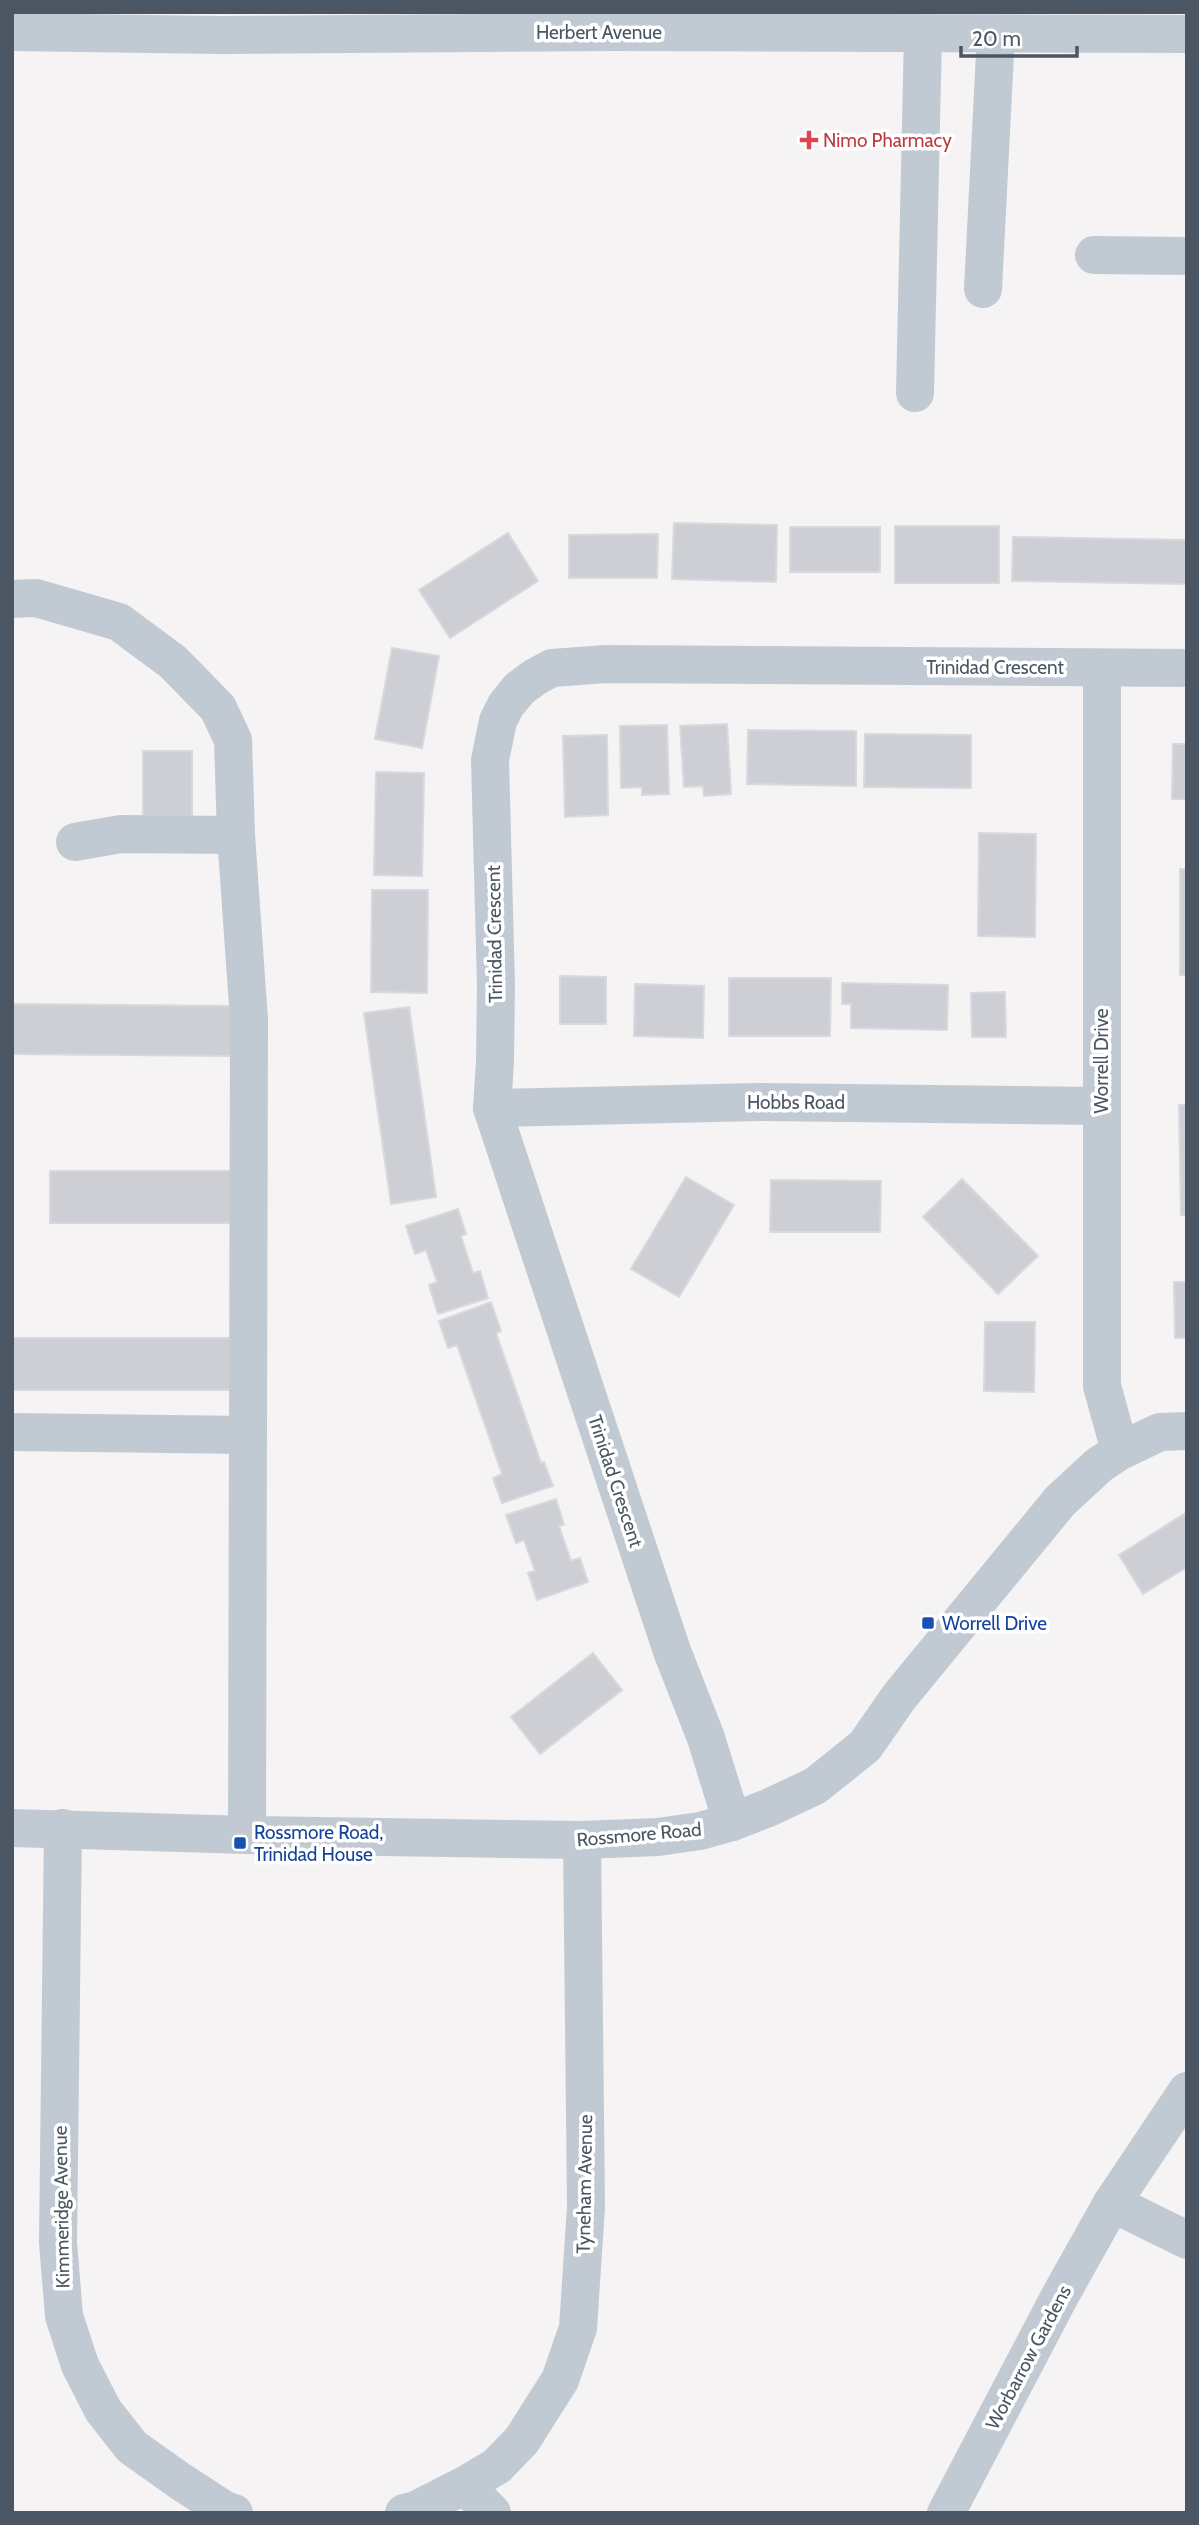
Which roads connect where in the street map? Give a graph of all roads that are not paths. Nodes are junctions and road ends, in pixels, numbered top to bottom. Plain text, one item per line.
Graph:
1 (221, 24) edge
2 (12, 32) edge
3 (923, 34) junction
4 (996, 34) junction
5 (1187, 34) edge
6 (1094, 255) dead end
7 (1187, 256) edge
8 (983, 289) dead end
9 (915, 393) dead end
10 (12, 599) edge
11 (1102, 668) junction
12 (1187, 668) edge
13 (236, 835) junction
14 (75, 842) dead end
15 (1101, 1106) junction
16 (492, 1108) junction
17 (1187, 1431) edge
18 (12, 1432) edge
19 (248, 1435) junction
20 (1120, 1451) junction
21 (732, 1822) junction
22 (12, 1828) edge
23 (62, 1828) junction
24 (247, 1835) junction
25 (582, 1840) junction
26 (1187, 2091) edge
27 (1112, 2203) junction
28 (1187, 2239) edge
29 (465, 2485) junction
30 (226, 2512) edge
31 (404, 2513) edge
32 (492, 2513) edge
33 (946, 2513) edge

1 - 2 street, Herbert Avenue
1 - 3 street, Herbert Avenue
3 - 4 street, Herbert Avenue
3 - 9 street
4 - 5 street, Herbert Avenue
4 - 8 street
6 - 7 street
10 - 13 street
11 - 12 street, Trinidad Crescent
11 - 15 street, Worrell Drive
11 - 16 street, Trinidad Crescent
13 - 14 street
13 - 19 street
15 - 16 street, Hobbs Road
15 - 20 street, Worrell Drive
16 - 21 street, Trinidad Crescent
17 - 20 street, Rossmore Road
18 - 19 street
19 - 24 street
20 - 21 street, Rossmore Road
21 - 25 street, Rossmore Road
22 - 23 street, Rossmore Road
23 - 24 street, Rossmore Road
23 - 30 street, Kimmeridge Avenue
24 - 25 street, Rossmore Road
25 - 29 street, Tyneham Avenue
26 - 27 street, Worbarrow Gardens
27 - 28 street
27 - 33 street, Worbarrow Gardens
29 - 31 street
29 - 32 street

